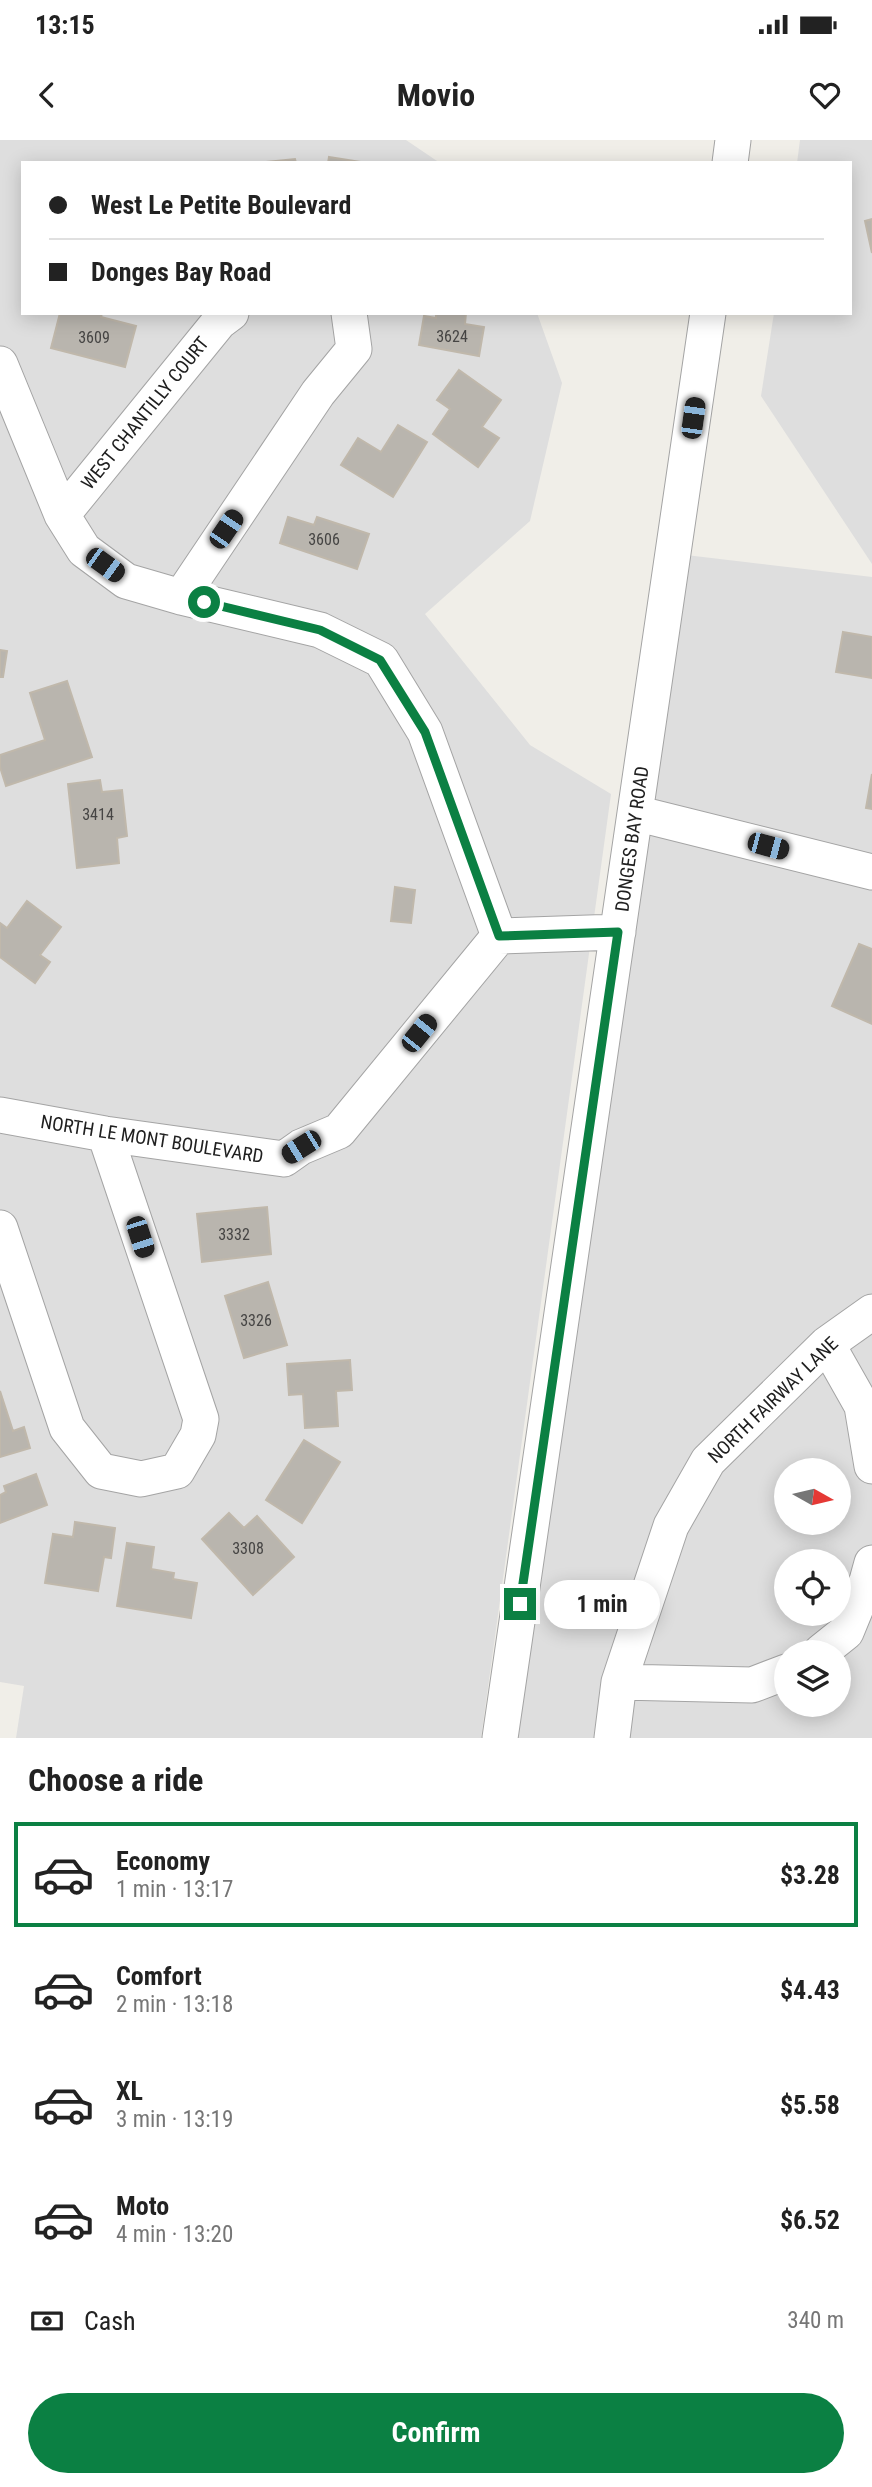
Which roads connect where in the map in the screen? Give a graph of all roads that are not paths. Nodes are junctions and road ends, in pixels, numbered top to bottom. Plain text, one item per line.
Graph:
1 (733, 140) edge
2 (730, 161) edge
3 (228, 315) edge
4 (349, 315) edge
5 (708, 315) edge
6 (0, 364) edge
7 (62, 515) junction
8 (181, 597) junction
9 (635, 813) junction
10 (872, 872) edge
11 (618, 932) junction
12 (499, 936) junction
13 (0, 1115) edge
14 (105, 1134) junction
15 (0, 1228) edge
16 (872, 1312) edge
17 (827, 1344) junction
18 (872, 1466) edge
19 (872, 1563) edge
20 (837, 1640) edge
21 (774, 1677) edge
22 (620, 1682) junction
23 (500, 1738) edge
24 (612, 1738) edge

1 - 2 street
3 - 7 street, WEST CHANTILLY COURT
4 - 8 street
5 - 9 street, DONGES BAY ROAD
6 - 7 street
7 - 8 street
8 - 12 street
9 - 10 street
9 - 11 street, DONGES BAY ROAD
11 - 12 street
11 - 23 street, DONGES BAY ROAD
12 - 14 street, NORTH LE MONT BOULEVARD
13 - 14 street, NORTH LE MONT BOULEVARD
14 - 15 street
16 - 17 street, NORTH FAIRWAY LANE
17 - 18 street
17 - 22 street, NORTH FAIRWAY LANE
19 - 20 street
21 - 22 street
22 - 24 street, NORTH FAIRWAY LANE

